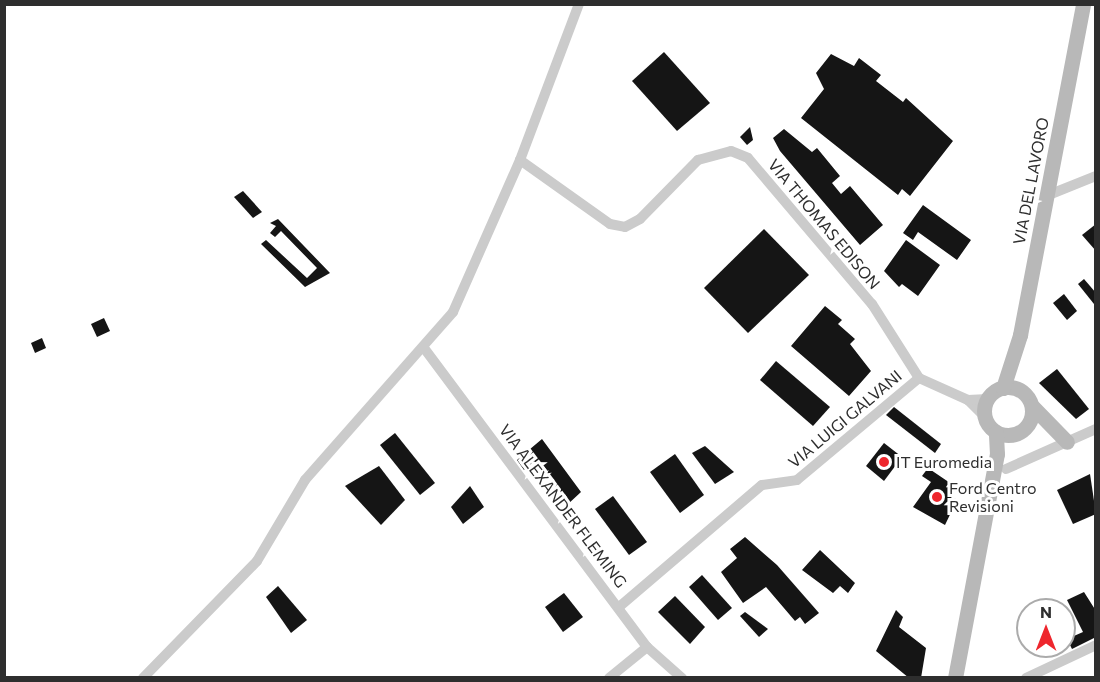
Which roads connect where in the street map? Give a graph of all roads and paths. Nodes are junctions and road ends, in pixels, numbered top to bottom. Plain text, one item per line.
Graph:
1 (579, 4) edge
2 (1083, 4) edge
3 (520, 160) junction
4 (1095, 176) edge
5 (1046, 195) junction
6 (424, 348) junction
7 (1013, 364) junction
8 (919, 378) junction
9 (1003, 388) junction
10 (1021, 391) junction
11 (987, 399) junction
12 (968, 400) junction
13 (1032, 406) junction
14 (985, 417) junction
15 (1095, 429) edge
16 (1009, 433) junction
17 (1067, 442) junction
18 (1006, 469) dead end
19 (619, 607) junction
20 (1095, 645) edge
21 (647, 647) junction
22 (143, 678) edge
23 (609, 678) edge
24 (682, 678) edge
25 (955, 678) edge
26 (1026, 678) edge

1 - 3 street
2 - 5 main road, VIA DEL LAVORO
3 - 6 street
3 - 8 street, VIA THOMAS EDISON
4 - 5 street
5 - 7 main road, VIA DEL LAVORO
6 - 19 street, VIA ALEXANDER FLEMING
6 - 22 street
7 - 9 main road, VIA DEL LAVORO
7 - 10 main road
8 - 12 street
8 - 19 street, VIA LUIGI GALVANI
9 - 10 main road
9 - 11 main road
10 - 13 main road
11 - 12 street
11 - 14 main road
12 - 14 street
13 - 16 main road
13 - 17 main road
14 - 16 main road
15 - 17 street
16 - 17 main road
16 - 25 main road
17 - 18 street
19 - 21 street, VIA ALEXANDER FLEMING
20 - 26 street
21 - 23 street
21 - 24 street, VIA ALEXANDER FLEMING

